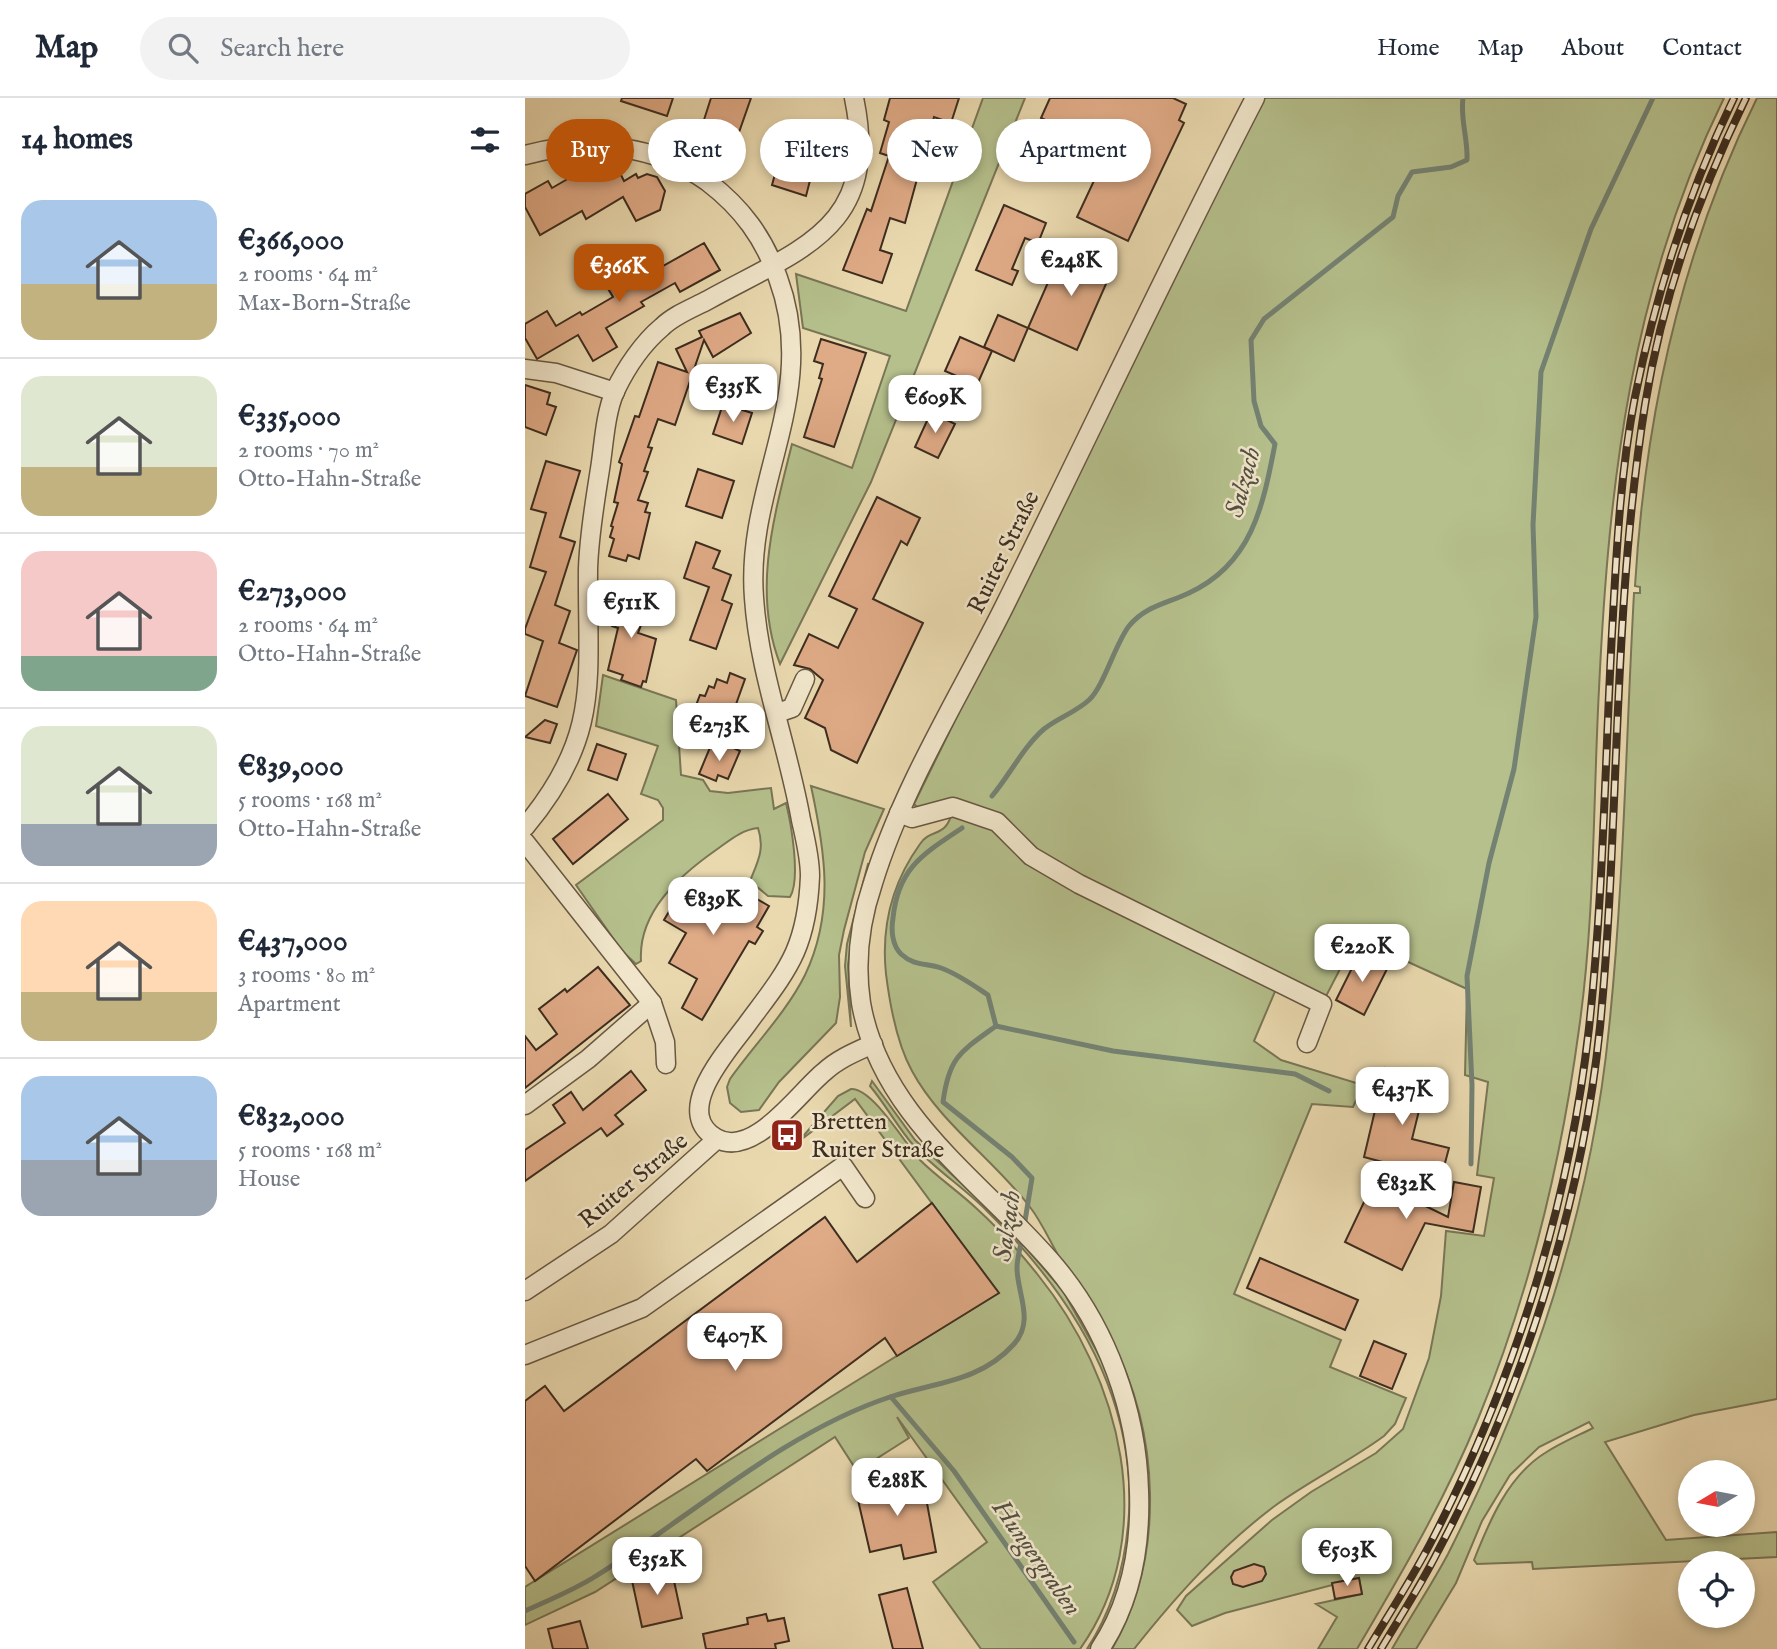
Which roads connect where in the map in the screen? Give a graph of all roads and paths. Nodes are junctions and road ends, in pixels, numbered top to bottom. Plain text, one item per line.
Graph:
1 (854, 98) edge
2 (1255, 98) edge
3 (525, 155) edge
4 (774, 267) junction
5 (525, 369) edge
6 (615, 392) junction
7 (805, 679) dead end
8 (777, 713) junction
9 (899, 813) junction
10 (525, 827) edge
11 (525, 842) edge
12 (652, 1003) junction
13 (1307, 1043) dead end
14 (873, 1044) junction
15 (666, 1064) dead end
16 (525, 1105) edge
17 (713, 1144) junction
18 (865, 1198) dead end
19 (525, 1291) edge
20 (525, 1355) edge
21 (1100, 1649) edge

1 - 4 street
2 - 9 street, Ruiter Straße
3 - 4 street
4 - 6 street
4 - 8 street
5 - 6 street
6 - 10 street
7 - 8 street
8 - 17 street
9 - 13 street
9 - 14 street, Ruiter Straße
11 - 12 street
12 - 15 street
12 - 16 street
14 - 17 street, Ruiter Straße
14 - 21 street, Ruiter Straße
17 - 19 street, Ruiter Straße
18 - 20 street

